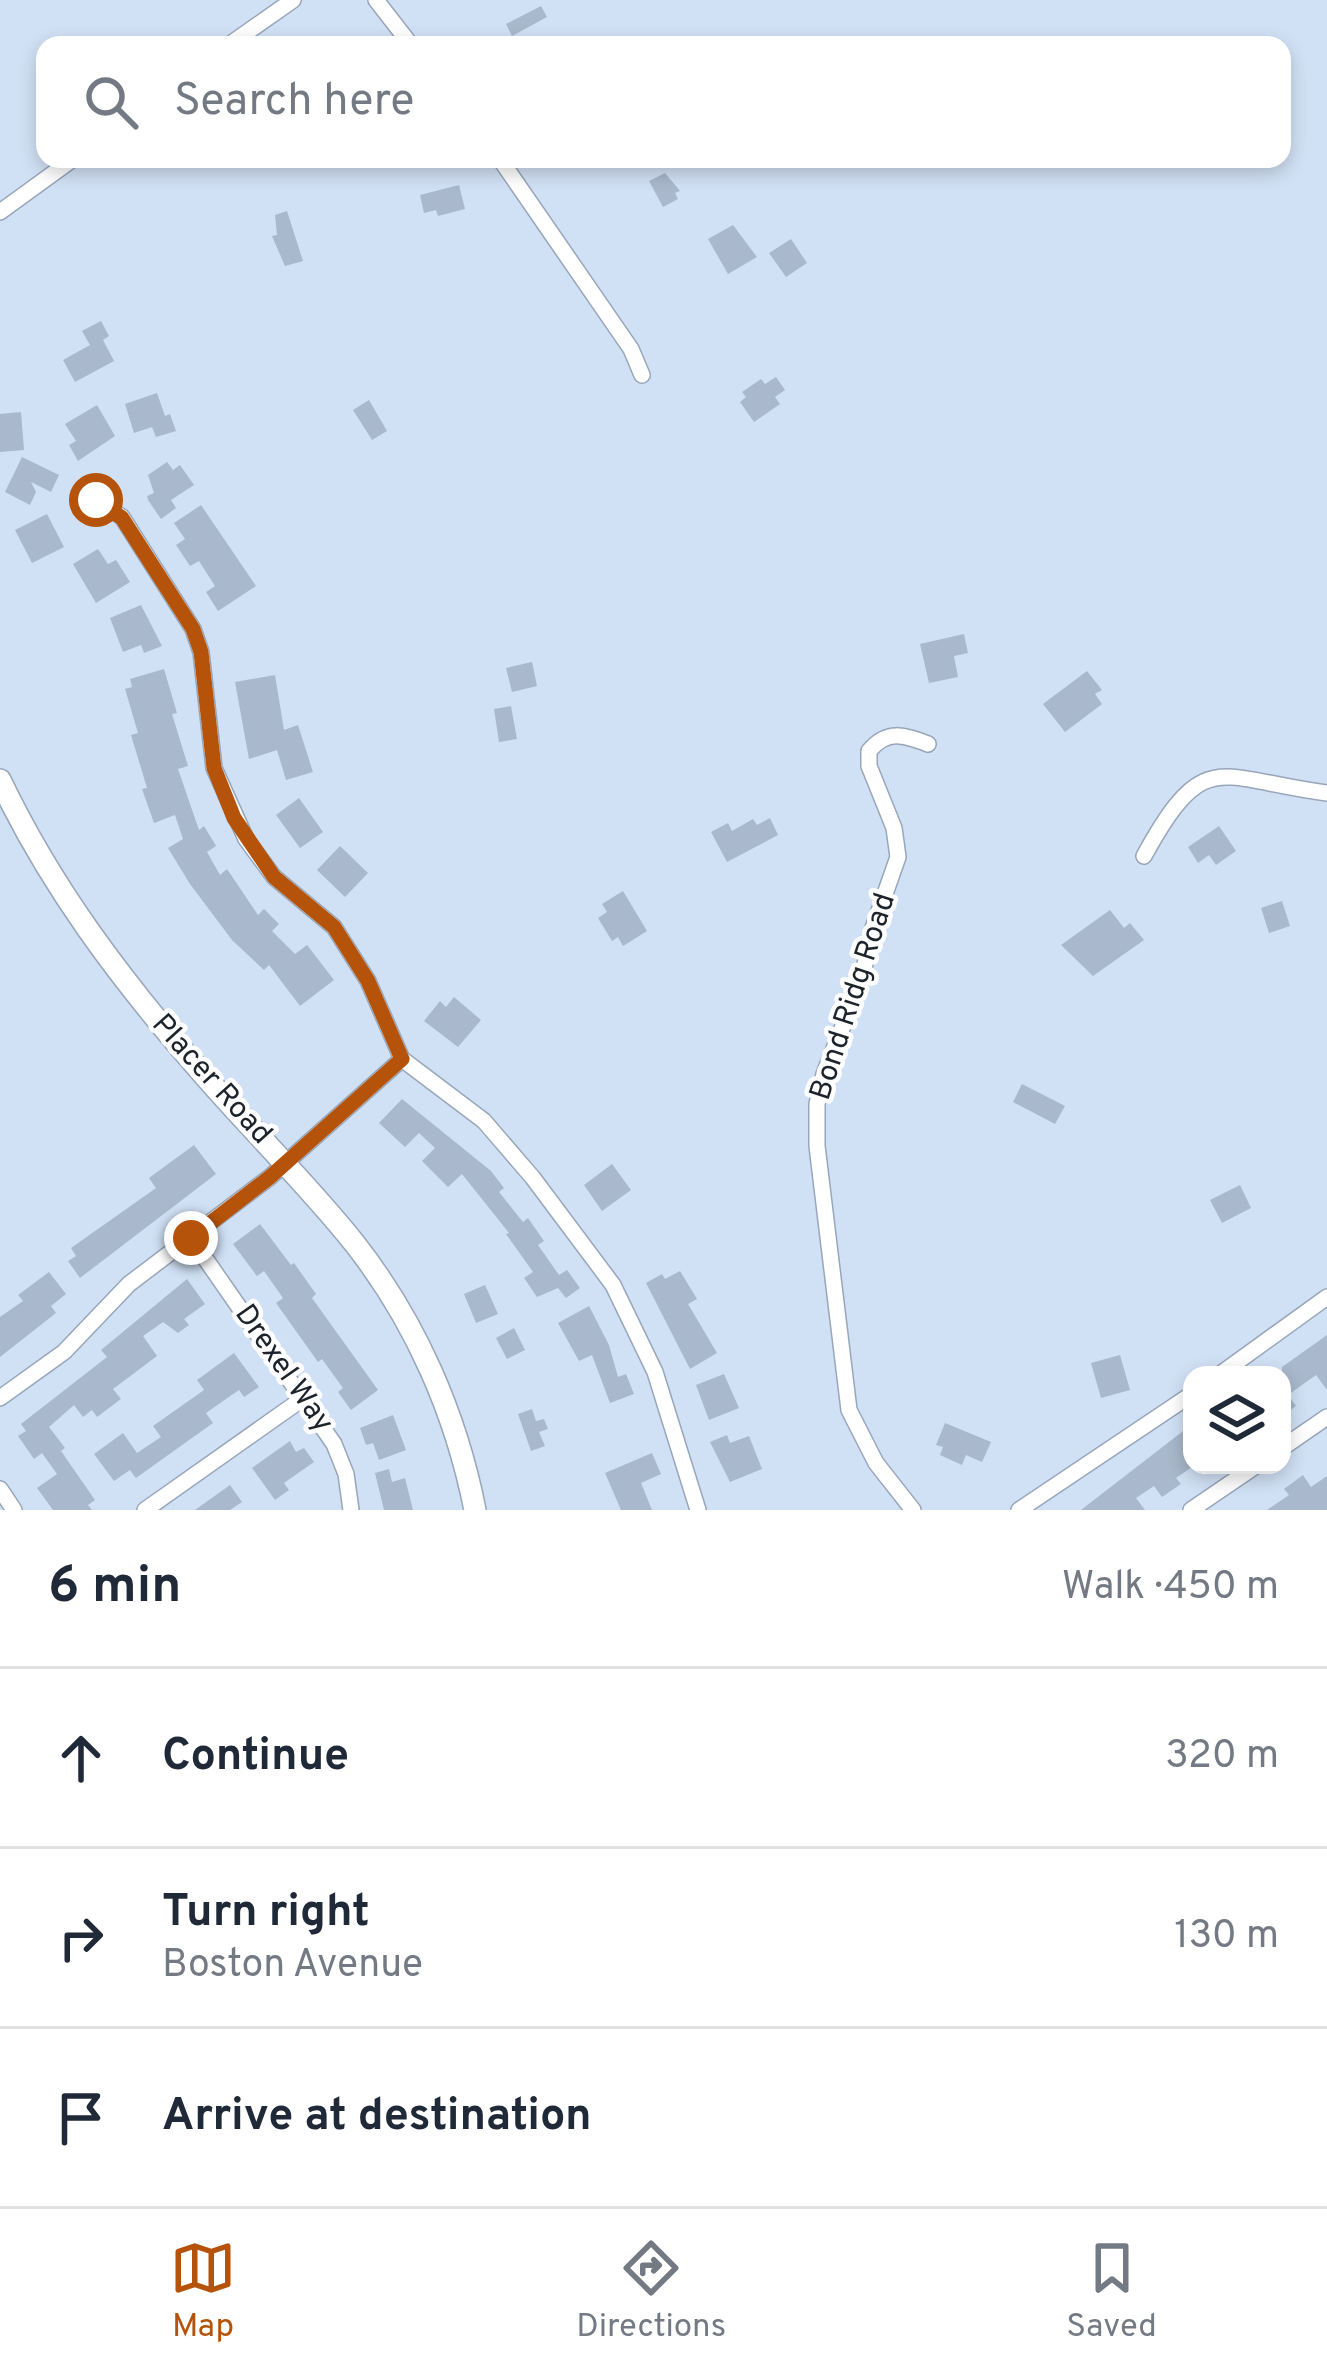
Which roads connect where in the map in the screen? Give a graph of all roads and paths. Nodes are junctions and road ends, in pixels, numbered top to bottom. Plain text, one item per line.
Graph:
1 (293, 0) edge
2 (376, 0) edge
3 (242, 36) edge
4 (405, 36) edge
5 (61, 168) edge
6 (506, 168) edge
7 (0, 212) edge
8 (642, 375) dead end
9 (96, 500) dead end
10 (928, 744) dead end
11 (0, 780) edge
12 (1327, 794) edge
13 (1144, 856) dead end
14 (402, 1059) junction
15 (285, 1163) junction
16 (191, 1238) junction
17 (1327, 1297) edge
18 (1232, 1366) edge
19 (304, 1397) junction
20 (0, 1398) edge
21 (1183, 1400) edge
22 (1327, 1417) edge
23 (1291, 1442) edge
24 (1244, 1474) edge
25 (0, 1489) edge
26 (14, 1510) edge
27 (146, 1510) edge
28 (351, 1510) edge
29 (475, 1510) edge
30 (698, 1510) edge
31 (913, 1510) edge
32 (1019, 1510) edge
33 (1191, 1510) edge

1 - 3 street
2 - 4 street
5 - 7 street
6 - 8 street
9 - 14 street
10 - 31 street, Bond Ridg Road
11 - 15 main road, Placer Road
12 - 13 street
14 - 15 street
14 - 30 street
15 - 16 street
15 - 29 main road, Placer Road
16 - 19 street, Drexel Way
16 - 20 street
17 - 18 street
19 - 27 street
19 - 28 street, Drexel Way
21 - 32 street
22 - 23 street
24 - 33 street
25 - 26 street

